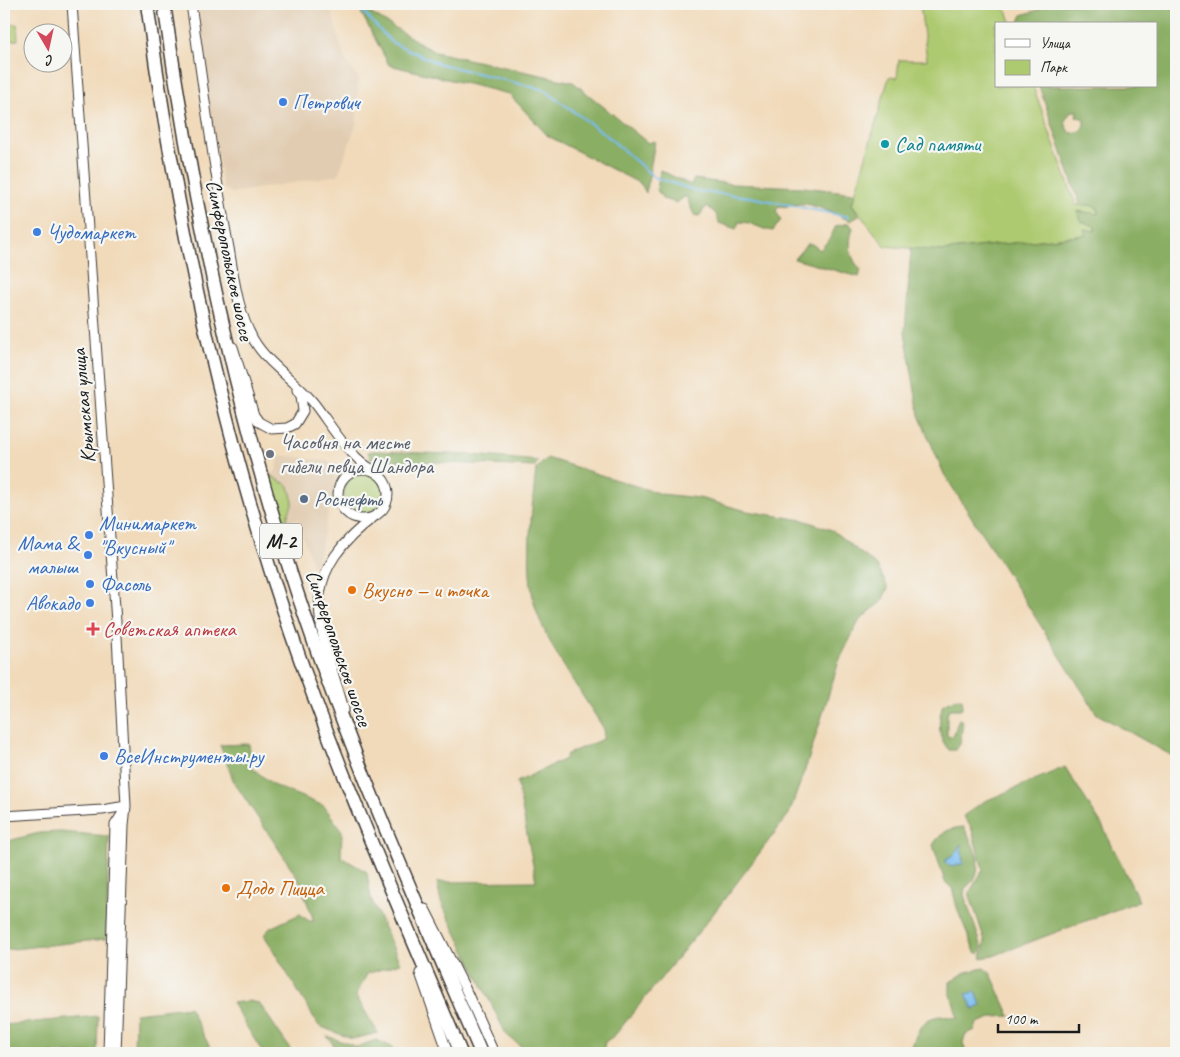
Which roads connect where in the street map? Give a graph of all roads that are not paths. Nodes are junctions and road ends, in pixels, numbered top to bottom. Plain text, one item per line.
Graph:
1 (72, 4) edge
2 (147, 4) edge
3 (164, 4) edge
4 (191, 4) edge
5 (217, 302) junction
6 (289, 380) junction
7 (373, 470) junction
8 (375, 516) junction
9 (362, 772) junction
10 (126, 806) junction
11 (4, 816) edge
12 (390, 838) junction
13 (371, 842) junction
14 (108, 1053) edge
15 (116, 1053) edge
16 (448, 1053) edge
17 (461, 1053) edge
18 (481, 1053) edge
19 (494, 1053) edge

1 - 10 street, Крымская улица
2 - 13 highway, Симферопольское шоссе / М-2
3 - 5 highway, Симферопольское шоссе / М-2
4 - 6 street
5 - 6 street
5 - 9 highway, Симферопольское шоссе / М-2
6 - 7 street
7 - 8 street
7 - 8 street
8 - 9 street
9 - 12 highway, Симферопольское шоссе / М-2
10 - 11 street
10 - 14 street
10 - 15 street, Крымская улица
12 - 18 highway, Симферопольское шоссе / М-2
12 - 19 street
13 - 16 street
13 - 17 highway, Симферопольское шоссе / М-2

